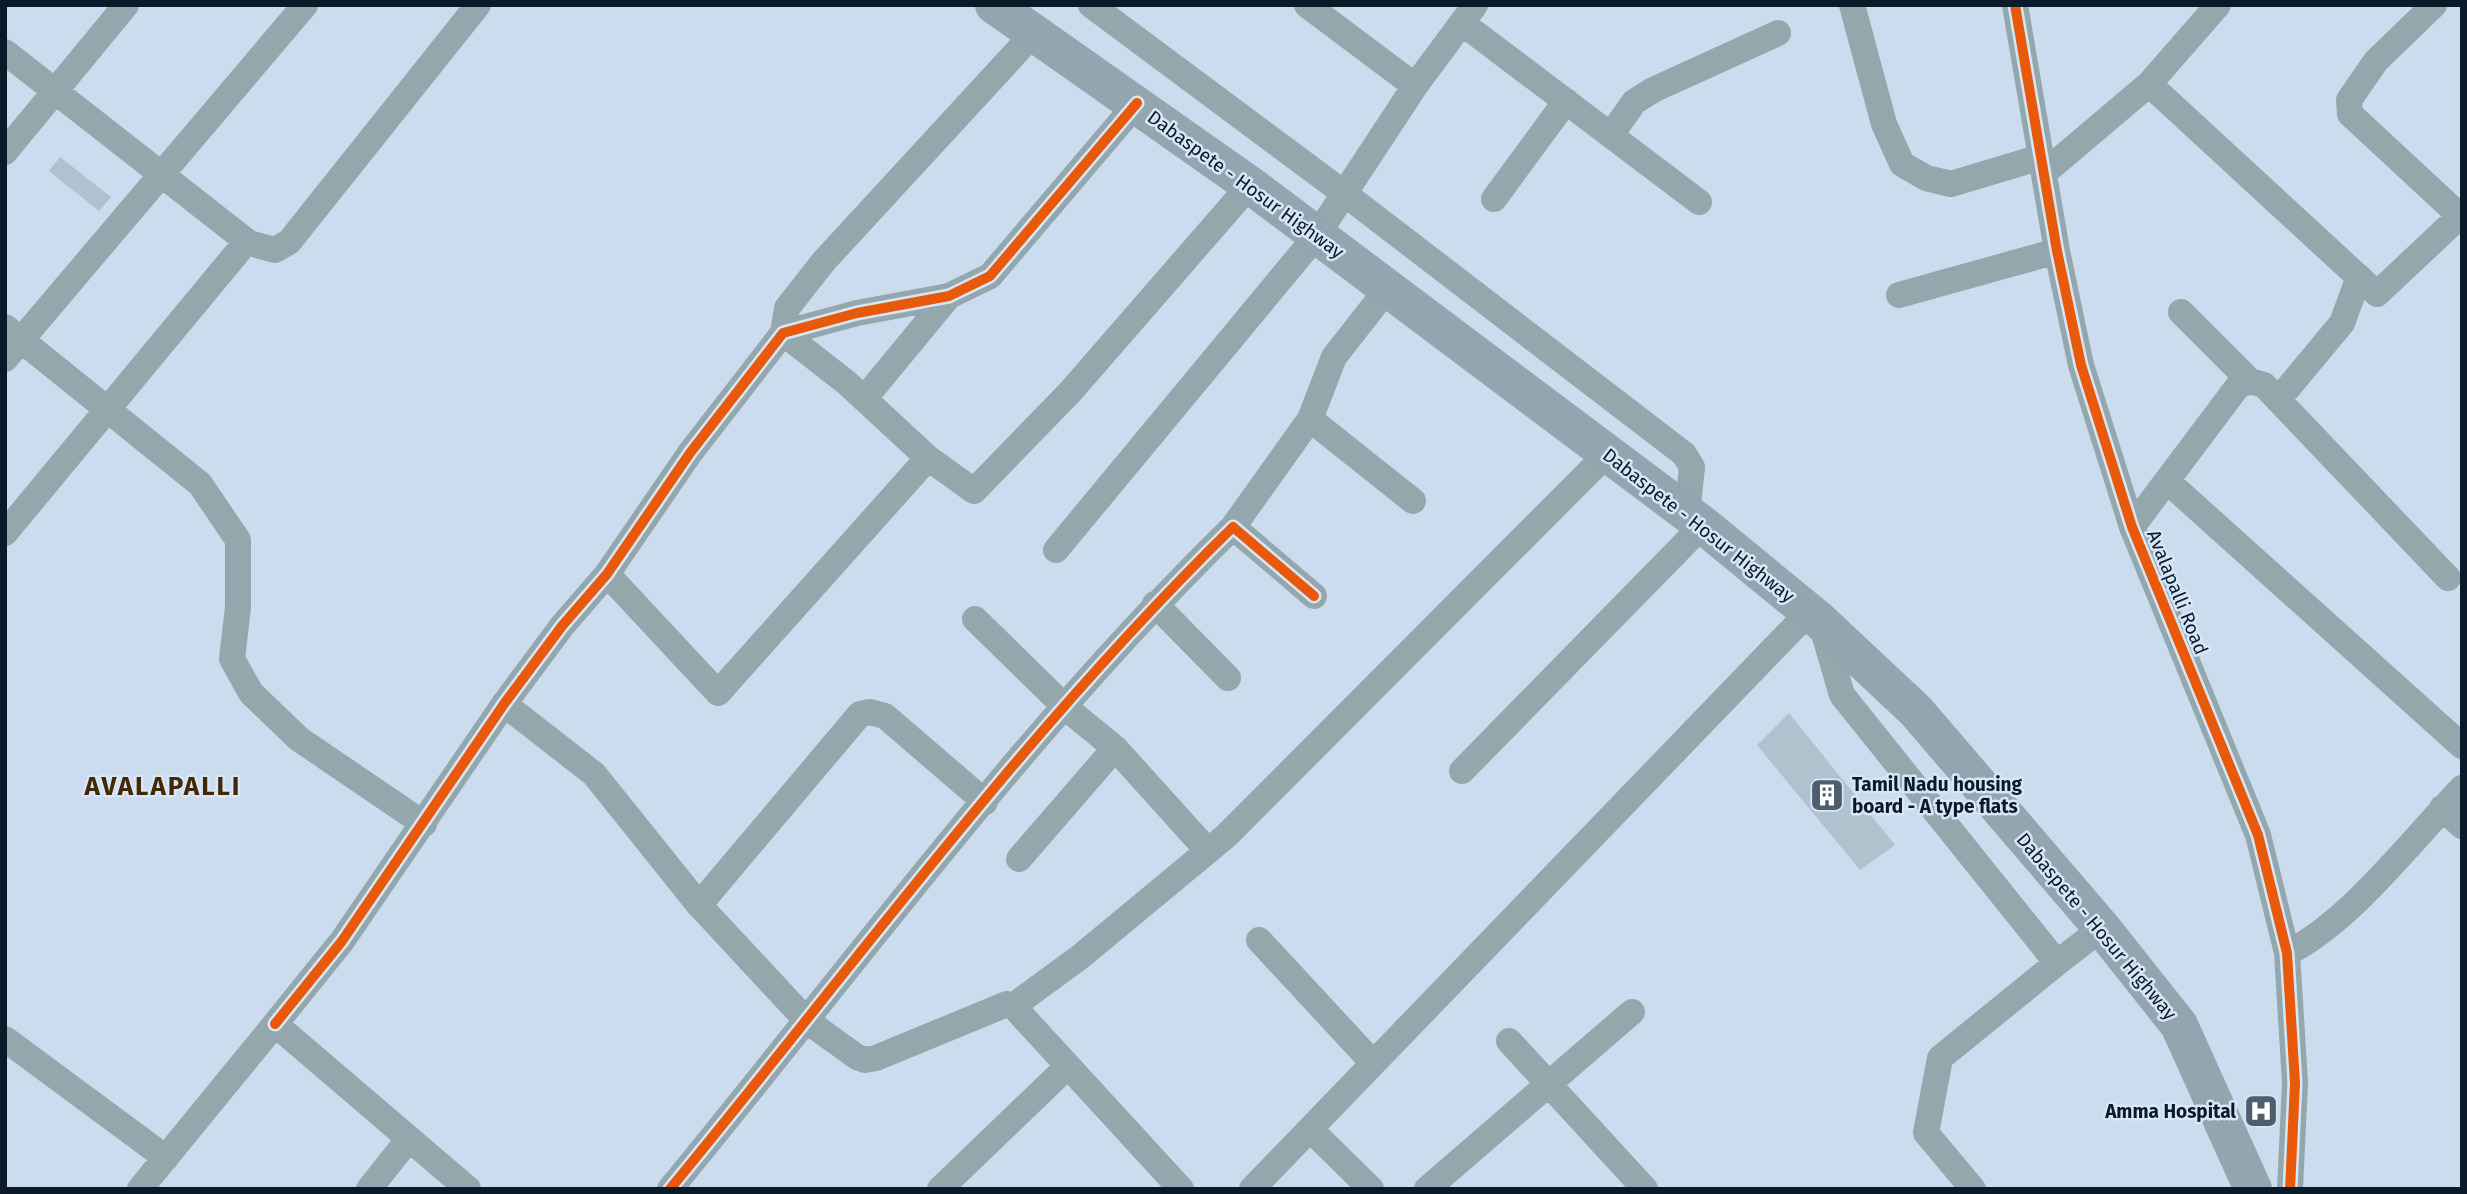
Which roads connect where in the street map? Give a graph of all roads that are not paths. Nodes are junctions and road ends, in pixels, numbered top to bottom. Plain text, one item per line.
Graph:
1 (126, 5) edge
2 (305, 5) edge
3 (478, 5) edge
4 (1091, 5) edge
5 (1308, 5) edge
6 (1852, 5) edge
7 (2015, 5) edge
8 (2218, 5) edge
9 (2434, 5) edge
10 (1469, 14) edge
11 (1018, 16) edge
12 (1778, 33) dead end
13 (5, 52) edge
14 (2150, 84) junction
15 (1415, 86) junction
16 (55, 90) junction
17 (1566, 101) junction
18 (1137, 103) junction
19 (1611, 135) junction
20 (5, 152) edge
21 (2043, 165) junction
22 (162, 174) junction
23 (1250, 185) junction
24 (1345, 194) junction
25 (1494, 199) dead end
26 (1699, 202) dead end
27 (1317, 235) junction
28 (249, 243) junction
29 (2057, 251) junction
30 (2359, 277) junction
31 (1388, 288) junction
32 (1899, 295) dead end
33 (949, 296) junction
34 (2180, 312) dead end
35 (783, 333) junction
36 (10, 342) edge
37 (2250, 381) junction
38 (864, 398) junction
39 (2278, 400) junction
40 (107, 409) junction
41 (1310, 419) junction
42 (1608, 453) junction
43 (928, 458) junction
44 (2167, 481) junction
45 (1413, 501) dead end
46 (1695, 519) junction
47 (1233, 527) junction
48 (2133, 527) junction
49 (5, 533) edge
50 (1056, 550) dead end
51 (607, 574) junction
52 (2448, 578) dead end
53 (1314, 596) dead end
54 (1155, 604) junction
55 (1815, 617) junction
56 (975, 619) dead end
57 (1228, 678) dead end
58 (504, 705) junction
59 (1066, 708) junction
60 (2462, 746) edge
61 (1115, 748) junction
62 (1462, 771) dead end
63 (2462, 788) edge
64 (985, 802) junction
65 (2452, 817) edge
66 (424, 824) junction
67 (1208, 851) junction
68 (1018, 859) dead end
69 (699, 905) junction
70 (2102, 928) junction
71 (1259, 940) dead end
72 (2287, 953) junction
73 (2057, 963) junction
74 (1013, 1006) junction
75 (1632, 1012) dead end
76 (807, 1021) junction
77 (275, 1024) junction
78 (5, 1040) edge
79 (1509, 1041) dead end
80 (1373, 1063) junction
81 (1068, 1066) junction
82 (1548, 1082) junction
83 (1310, 1129) junction
84 (408, 1140) junction
85 (166, 1158) junction
86 (140, 1189) edge
87 (369, 1189) edge
88 (468, 1189) edge
89 (670, 1189) edge
90 (940, 1189) edge
91 (1181, 1189) edge
92 (1252, 1189) edge
93 (1371, 1189) edge
94 (1427, 1189) edge
95 (1646, 1189) edge
96 (1973, 1189) edge
97 (2253, 1189) edge
98 (2290, 1189) edge

1 - 16 street
2 - 22 street
3 - 28 street
4 - 24 street
5 - 15 street
6 - 21 street
7 - 21 street, Avalapalli Road
8 - 14 street
9 - 30 street
10 - 15 street
10 - 17 street
11 - 18 highway, Dabaspete - Hosur Highway
11 - 35 street
12 - 19 street
13 - 16 street
14 - 21 street
14 - 30 street
15 - 24 street
16 - 20 street
16 - 22 street
17 - 19 street
17 - 25 street
18 - 23 highway, Dabaspete - Hosur Highway
18 - 33 street
19 - 26 street
21 - 29 street, Avalapalli Road
22 - 28 street
22 - 36 street
23 - 27 highway, Dabaspete - Hosur Highway
23 - 43 street
24 - 27 street
24 - 46 street
27 - 31 highway, Dabaspete - Hosur Highway
27 - 50 street
28 - 40 street
29 - 32 street
29 - 48 street, Avalapalli Road
30 - 39 street
31 - 41 street
31 - 42 highway, Dabaspete - Hosur Highway
33 - 35 street
33 - 38 street
34 - 37 street
35 - 38 street
35 - 51 street
36 - 40 street
37 - 39 street
37 - 44 street
38 - 43 street
39 - 52 street
40 - 49 street
40 - 66 street
41 - 45 street
41 - 47 street
42 - 46 highway, Dabaspete - Hosur Highway
42 - 67 street
43 - 51 street
44 - 48 street
44 - 60 street
46 - 55 highway, Dabaspete - Hosur Highway
46 - 62 street
47 - 53 street
47 - 54 street
48 - 72 street, Avalapalli Road
51 - 58 street
54 - 57 street
54 - 59 street
55 - 70 highway, Dabaspete - Hosur Highway
55 - 73 street
55 - 80 street
56 - 59 street
58 - 66 street
58 - 69 street
59 - 61 street
59 - 64 street
61 - 67 street
61 - 68 street
63 - 65 street
64 - 69 street
64 - 76 street
65 - 72 street
66 - 77 street
67 - 74 street
69 - 76 street
70 - 73 street
70 - 97 highway, Dabaspete - Hosur Highway
71 - 80 street
72 - 98 street, Avalapalli Road
73 - 96 street
74 - 76 street
74 - 81 street
75 - 82 street
76 - 89 street
77 - 84 street
77 - 85 street
78 - 85 street
79 - 82 street
80 - 83 street
81 - 90 street
81 - 91 street
82 - 94 street
82 - 95 street
83 - 92 street
83 - 93 street
84 - 87 street
84 - 88 street
85 - 86 street

